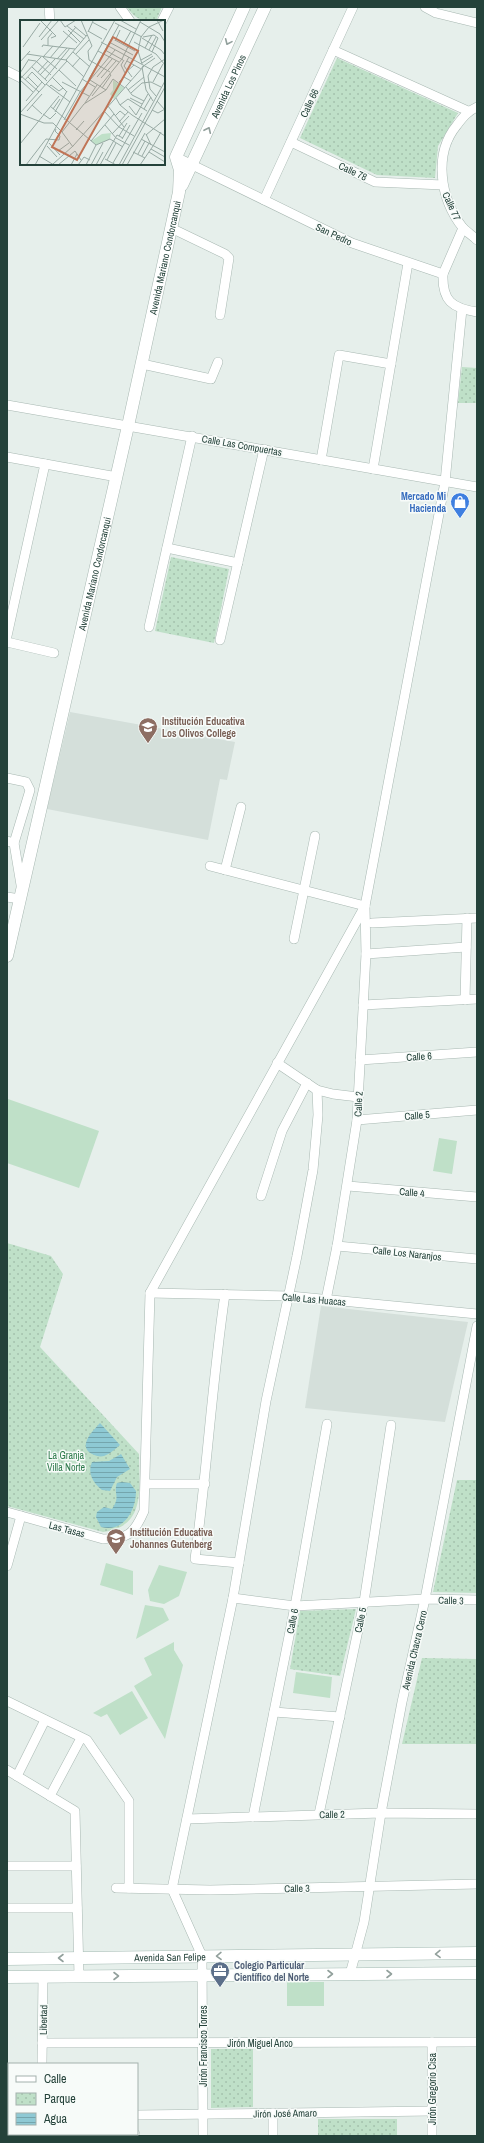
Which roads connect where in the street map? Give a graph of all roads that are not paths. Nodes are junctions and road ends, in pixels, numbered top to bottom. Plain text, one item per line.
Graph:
1 (50, 7) edge
2 (120, 7) edge
3 (169, 7) edge
4 (244, 7) edge
5 (265, 7) edge
6 (353, 7) edge
7 (425, 7) edge
8 (50, 20) edge
9 (129, 20) edge
10 (162, 20) edge
11 (477, 23) edge
12 (333, 50) junction
13 (7, 71) edge
14 (20, 78) edge
15 (477, 107) edge
16 (468, 111) junction
17 (291, 142) junction
18 (176, 157) junction
19 (192, 165) junction
20 (443, 186) junction
21 (179, 192) junction
22 (264, 200) junction
23 (171, 228) junction
24 (463, 228) junction
25 (477, 240) edge
26 (408, 263) junction
27 (443, 274) junction
28 (462, 309) junction
29 (477, 312) edge
30 (220, 315) dead end
31 (218, 362) dead end
32 (142, 364) junction
33 (391, 364) junction
34 (7, 405) edge
35 (128, 426) junction
36 (192, 436) junction
37 (264, 449) junction
38 (7, 457) edge
39 (320, 460) junction
40 (45, 464) junction
41 (373, 469) junction
42 (117, 477) junction
43 (444, 482) junction
44 (477, 487) edge
45 (167, 548) junction
46 (238, 563) junction
47 (149, 627) dead end
48 (7, 636) edge
49 (220, 640) dead end
50 (7, 642) edge
51 (54, 653) dead end
52 (7, 778) edge
53 (241, 807) dead end
54 (315, 836) dead end
55 (10, 842) edge
56 (210, 866) dead end
57 (225, 870) junction
58 (304, 890) junction
59 (21, 895) junction
60 (7, 897) edge
61 (365, 906) junction
62 (467, 918) junction
63 (477, 918) edge
64 (372, 923) dead end
65 (294, 939) dead end
66 (466, 947) junction
67 (366, 954) junction
68 (7, 956) edge
69 (477, 999) edge
70 (465, 1000) junction
71 (363, 1005) junction
72 (477, 1052) edge
73 (360, 1060) junction
74 (277, 1063) junction
75 (307, 1083) junction
76 (318, 1090) junction
77 (358, 1097) junction
78 (477, 1110) edge
79 (357, 1120) junction
80 (348, 1186) junction
81 (261, 1196) dead end
82 (477, 1197) edge
83 (337, 1246) junction
84 (477, 1259) edge
85 (150, 1293) junction
86 (225, 1294) junction
87 (290, 1296) junction
88 (326, 1300) junction
89 (477, 1314) edge
90 (477, 1326) edge
91 (328, 1424) dead end
92 (391, 1425) dead end
93 (146, 1484) junction
94 (205, 1484) junction
95 (7, 1512) edge
96 (21, 1516) junction
97 (239, 1563) junction
98 (7, 1566) edge
99 (233, 1598) junction
100 (425, 1599) junction
101 (477, 1600) edge
102 (364, 1602) junction
103 (295, 1606) junction
104 (7, 1701) edge
105 (274, 1712) junction
106 (340, 1716) junction
107 (45, 1720) junction
108 (81, 1738) junction
109 (7, 1770) edge
110 (17, 1776) junction
111 (50, 1796) junction
112 (381, 1813) junction
113 (319, 1814) junction
114 (477, 1814) edge
115 (253, 1817) junction
116 (187, 1819) junction
117 (7, 1866) edge
118 (76, 1866) junction
119 (477, 1884) edge
120 (371, 1886) junction
121 (116, 1888) dead end
122 (129, 1888) junction
123 (172, 1889) junction
124 (7, 1908) edge
125 (77, 1908) junction
126 (477, 1953) edge
127 (356, 1955) junction
128 (202, 1956) junction
129 (79, 1958) junction
130 (7, 1959) edge
131 (477, 1973) edge
132 (350, 1974) junction
133 (202, 1975) junction
134 (43, 1976) junction
135 (79, 1976) junction
136 (7, 1977) edge
137 (432, 2042) junction
138 (477, 2042) edge
139 (42, 2043) junction
140 (202, 2043) junction
141 (42, 2063) edge
142 (432, 2111) junction
143 (273, 2113) junction
144 (203, 2114) junction
145 (138, 2115) edge
146 (203, 2136) edge
147 (273, 2136) edge
148 (432, 2136) edge

1 - 8 street
2 - 9 street
3 - 10 street
4 -> 18 street, Avenida Los Pinos
19 -> 5 street, Avenida Los Pinos
6 - 12 street, Calle 66
7 - 11 street
12 - 16 street
12 - 17 street, Calle 66
13 - 14 street
15 - 16 street, Calle 77
16 - 20 street, Calle 77
17 - 20 street, Calle 78
17 - 22 street, Calle 66
18 - 19 street, San Pedro
18 - 21 street, Avenida Mariano Condorcanqui
19 - 21 street, Avenida Mariano Condorcanqui
19 - 22 street, San Pedro
20 - 24 street, Calle 77
21 - 23 street, Avenida Mariano Condorcanqui
22 - 26 street, San Pedro
23 - 30 street
23 - 32 street, Avenida Mariano Condorcanqui
24 - 25 street, Calle 77
24 - 27 street
26 - 27 street, San Pedro
26 - 33 street
27 - 28 street
28 - 29 street
28 - 43 street
31 - 32 street
32 - 35 street, Avenida Mariano Condorcanqui
33 - 39 street
33 - 41 street
34 - 35 street, Calle Las Compuertas
35 - 36 street, Calle Las Compuertas
35 - 42 street, Avenida Mariano Condorcanqui
36 - 37 street, Calle Las Compuertas
36 - 45 street
37 - 39 street, Calle Las Compuertas
37 - 46 street
38 - 40 street
39 - 41 street, Calle Las Compuertas
40 - 42 street
40 - 48 street
41 - 43 street, Calle Las Compuertas
42 - 59 street, Avenida Mariano Condorcanqui
43 - 44 street, Calle Las Compuertas
43 - 61 street
45 - 46 street
45 - 47 street
46 - 49 street
50 - 51 street
52 - 55 street
53 - 57 street
54 - 58 street
55 - 59 street
56 - 57 street
57 - 58 street
58 - 61 street
58 - 65 street
59 - 60 street
59 - 68 street, Avenida Mariano Condorcanqui
61 - 67 street, Calle 2
61 - 74 street
62 - 63 street
62 - 64 street
62 - 66 street
66 - 67 street
66 - 70 street
67 - 71 street, Calle 2
69 - 70 street
70 - 71 street
71 - 73 street, Calle 2
72 - 73 street, Calle 6
73 - 77 street, Calle 2
74 - 75 street
74 - 85 street
75 - 76 street
75 - 81 street
76 - 77 street
76 - 87 street
77 - 79 street, Calle 2
78 - 79 street, Calle 5
79 - 80 street, Calle 2
80 - 82 street, Calle 4
80 - 83 street, Calle 2
83 - 84 street, Calle Los Naranjos
83 - 88 street, Calle 2
85 - 86 street, Calle Las Huacas
85 - 93 street
86 - 87 street, Calle Las Huacas
86 - 94 street
87 - 88 street, Calle Las Huacas
87 - 97 street
88 - 89 street, Calle Las Huacas
90 - 100 street, Avenida Chacra Cerro
91 - 103 street, Calle 6
92 - 102 street, Calle 5
93 - 94 street
93 - 96 street, Las Tasas
94 - 97 street
95 - 96 street, Las Tasas
96 - 98 street
97 - 99 street
99 - 103 street, Calle 3
99 - 116 street
100 - 101 street, Calle 3
100 - 102 street, Calle 3
100 - 112 street, Avenida Chacra Cerro
102 - 103 street, Calle 3
102 - 106 street, Calle 5
103 - 105 street, Calle 6
104 - 107 street
105 - 106 street
105 - 115 street, Calle 6
106 - 113 street, Calle 5
107 - 108 street
107 - 110 street
108 - 111 street
108 - 122 street
109 - 110 street
110 - 111 street
111 - 118 street
112 - 113 street, Calle 2
112 - 114 street, Calle 2
112 - 120 street, Avenida Chacra Cerro
113 - 115 street, Calle 2
115 - 116 street, Calle 2
116 - 123 street
117 - 118 street
118 - 125 street
119 - 120 street, Calle 3
120 - 123 street, Calle 3
120 - 127 street, Avenida Chacra Cerro
121 - 122 street, Calle 3
122 - 123 street, Calle 3
123 - 128 street
124 - 125 street
125 - 129 street
126 -> 127 street, Avenida San Felipe
127 -> 128 street, Avenida San Felipe
127 - 132 street, Avenida Chacra Cerro
128 - 129 street, Avenida San Felipe
128 - 133 street, Jirón Francisco Torres
129 -> 130 street, Avenida San Felipe
129 - 135 street
132 -> 131 street, Avenida San Felipe
133 -> 132 street, Avenida San Felipe
135 -> 133 street, Avenida San Felipe
133 - 140 street, Jirón Francisco Torres
134 - 135 street, Avenida San Felipe
134 - 136 street, Avenida San Felipe
134 - 139 street, Libertad
137 - 138 street, Jirón Miguel Anco
137 - 140 street, Jirón Miguel Anco
137 - 142 street, Jirón Gregorio Cisa
139 - 140 street, Jirón Miguel Anco
139 - 141 street, Libertad
140 - 144 street, Jirón Francisco Torres
142 - 143 street, Jirón José Amaro
142 - 148 street, Jirón Gregorio Cisa
143 - 144 street, Jirón José Amaro
143 - 147 street
144 - 145 street, Jirón José Amaro
144 - 146 street, Jirón Francisco Torres

